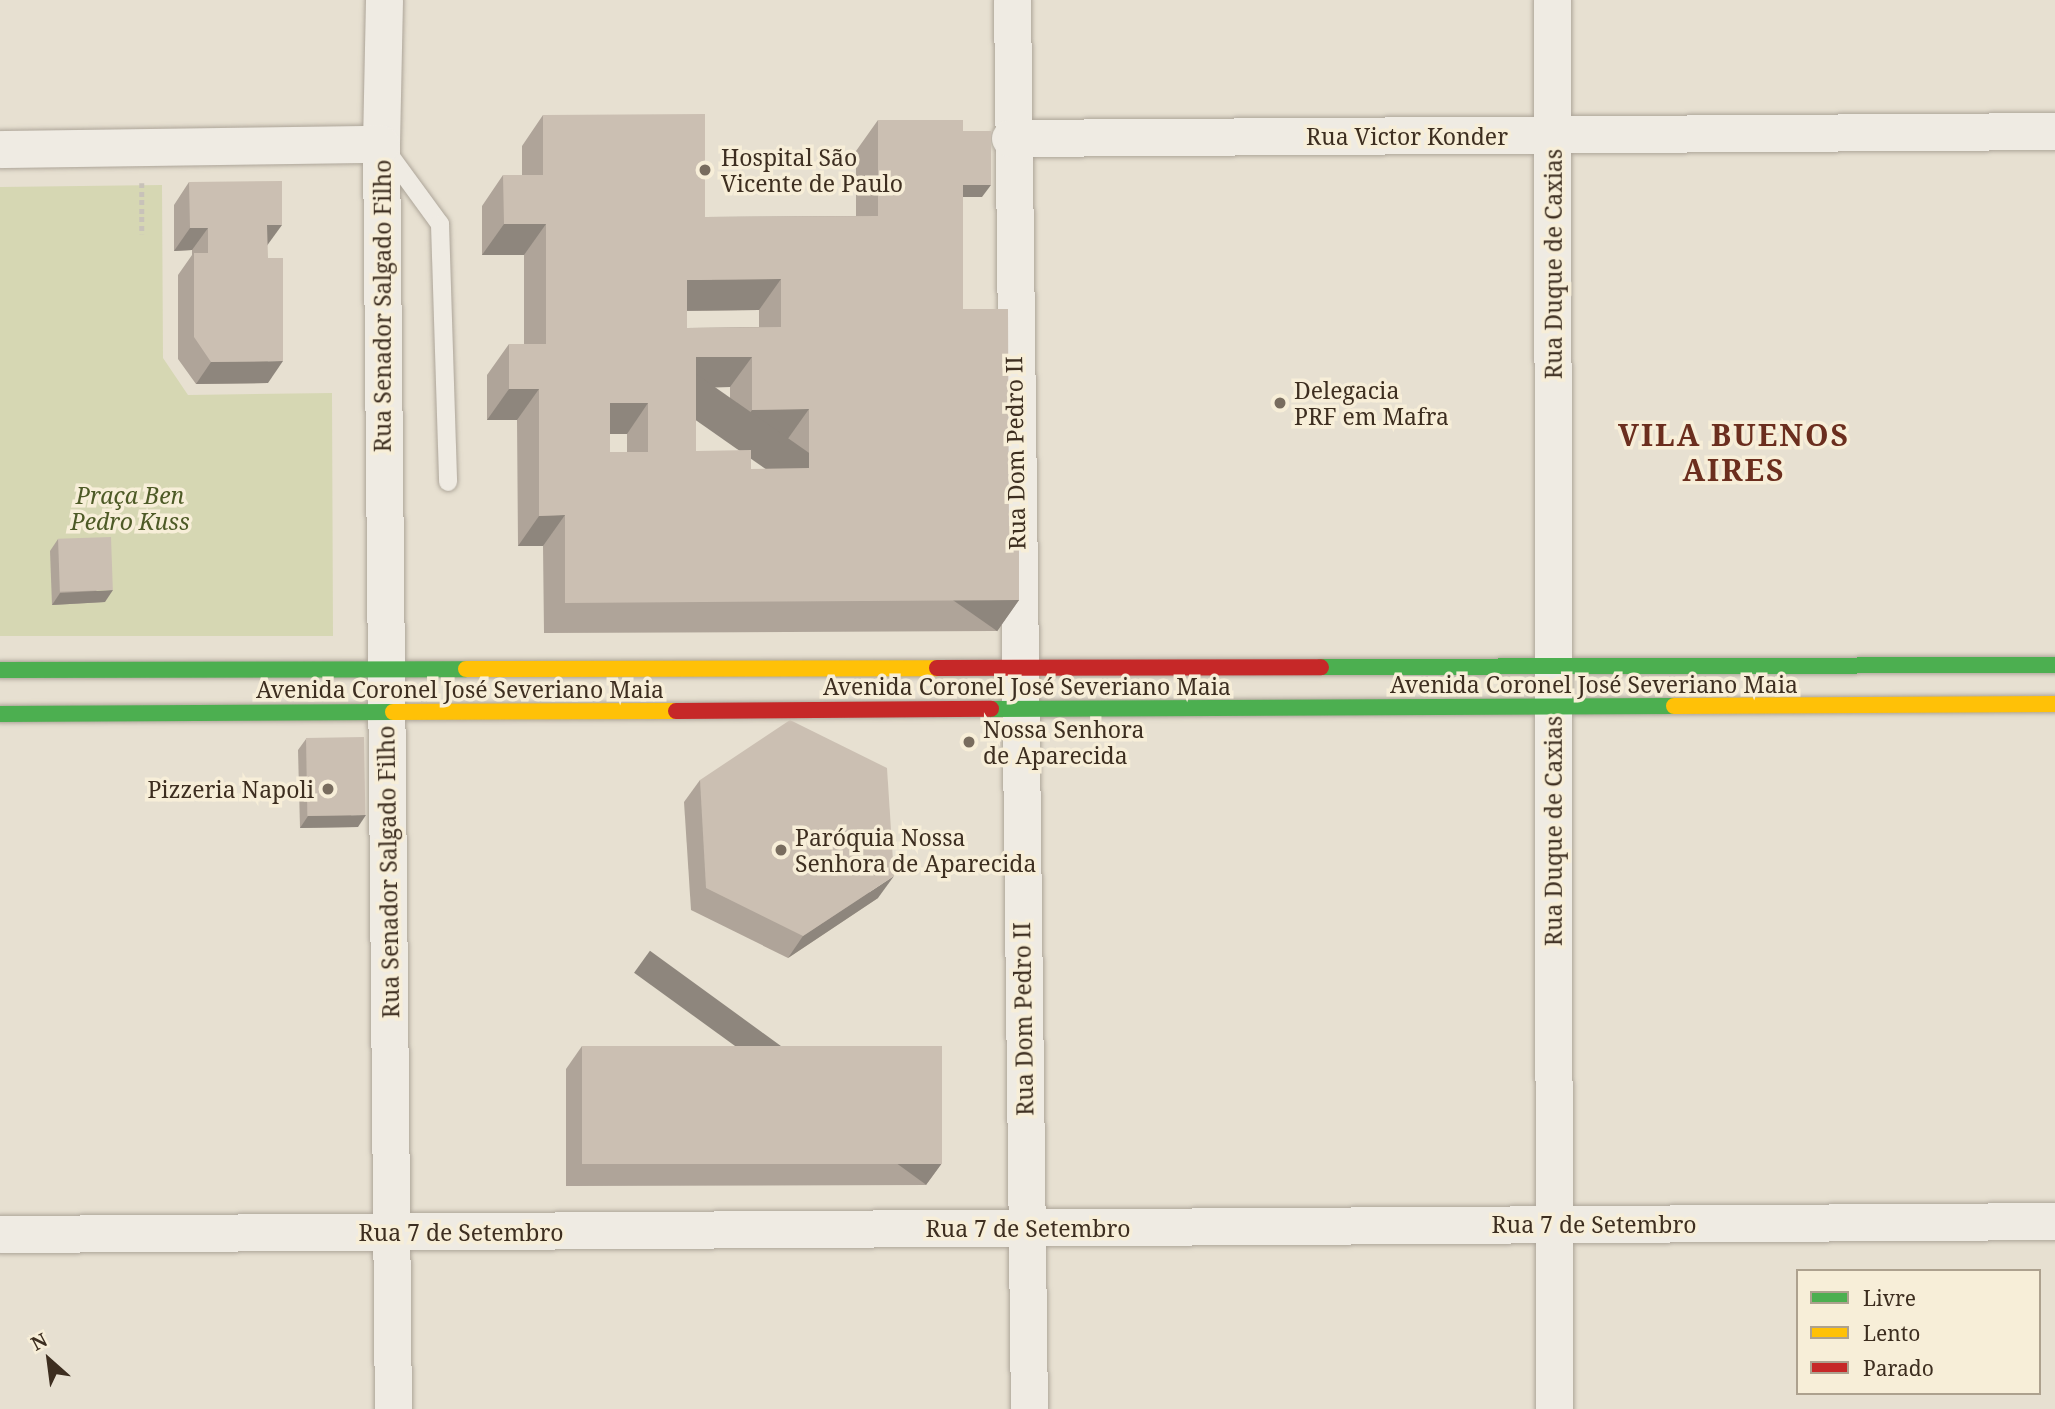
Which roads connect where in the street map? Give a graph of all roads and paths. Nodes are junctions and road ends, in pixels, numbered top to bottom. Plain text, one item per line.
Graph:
1 (384, 0) edge
2 (1012, 0) edge
3 (1552, 0) edge
4 (2055, 131) edge
5 (1553, 135) junction
6 (1010, 138) junction
7 (381, 144) junction
8 (0, 149) edge
9 (142, 175) dead end
10 (142, 234) dead end
11 (448, 482) dead end
12 (2055, 665) edge
13 (1553, 666) junction
14 (1018, 668) junction
15 (0, 670) edge
16 (386, 670) junction
17 (2055, 704) edge
18 (1553, 707) junction
19 (1017, 709) junction
20 (386, 712) junction
21 (0, 714) edge
22 (2055, 1221) edge
23 (1554, 1224) junction
24 (1026, 1228) junction
25 (392, 1232) junction
26 (0, 1234) edge
27 (393, 1409) edge
28 (1029, 1409) edge
29 (1554, 1409) edge

1 - 7 street, Rua Senador Salgado Filho
2 - 6 street, Rua Dom Pedro II
3 - 5 street, Rua Duque de Caxias
4 - 5 street, Rua Victor Konder
5 - 6 street, Rua Victor Konder
5 - 13 street, Rua Duque de Caxias
6 - 14 street, Rua Dom Pedro II
7 - 8 street
7 - 11 lane
7 - 16 street, Rua Senador Salgado Filho
9 - 10 path
12 - 13 main road, Avenida Coronel José Severiano Maia
13 - 14 main road, Avenida Coronel José Severiano Maia
13 - 18 street, Rua Duque de Caxias
14 - 16 main road, Avenida Coronel José Severiano Maia
14 - 19 street, Rua Dom Pedro II
15 - 16 main road, Avenida Coronel José Severiano Maia
16 - 20 street, Rua Senador Salgado Filho
17 - 18 main road, Avenida Coronel José Severiano Maia
18 - 19 main road, Avenida Coronel José Severiano Maia
18 - 23 street, Rua Duque de Caxias
19 - 20 main road, Avenida Coronel José Severiano Maia
19 - 24 street, Rua Dom Pedro II
20 - 21 main road, Avenida Coronel José Severiano Maia
20 - 25 street, Rua Senador Salgado Filho
22 - 23 street, Rua 7 de Setembro
23 - 24 street, Rua 7 de Setembro
23 - 29 street, Rua Duque de Caxias
24 - 25 street, Rua 7 de Setembro
24 - 28 street, Rua Dom Pedro II
25 - 26 street, Rua 7 de Setembro
25 - 27 street, Rua Senador Salgado Filho

